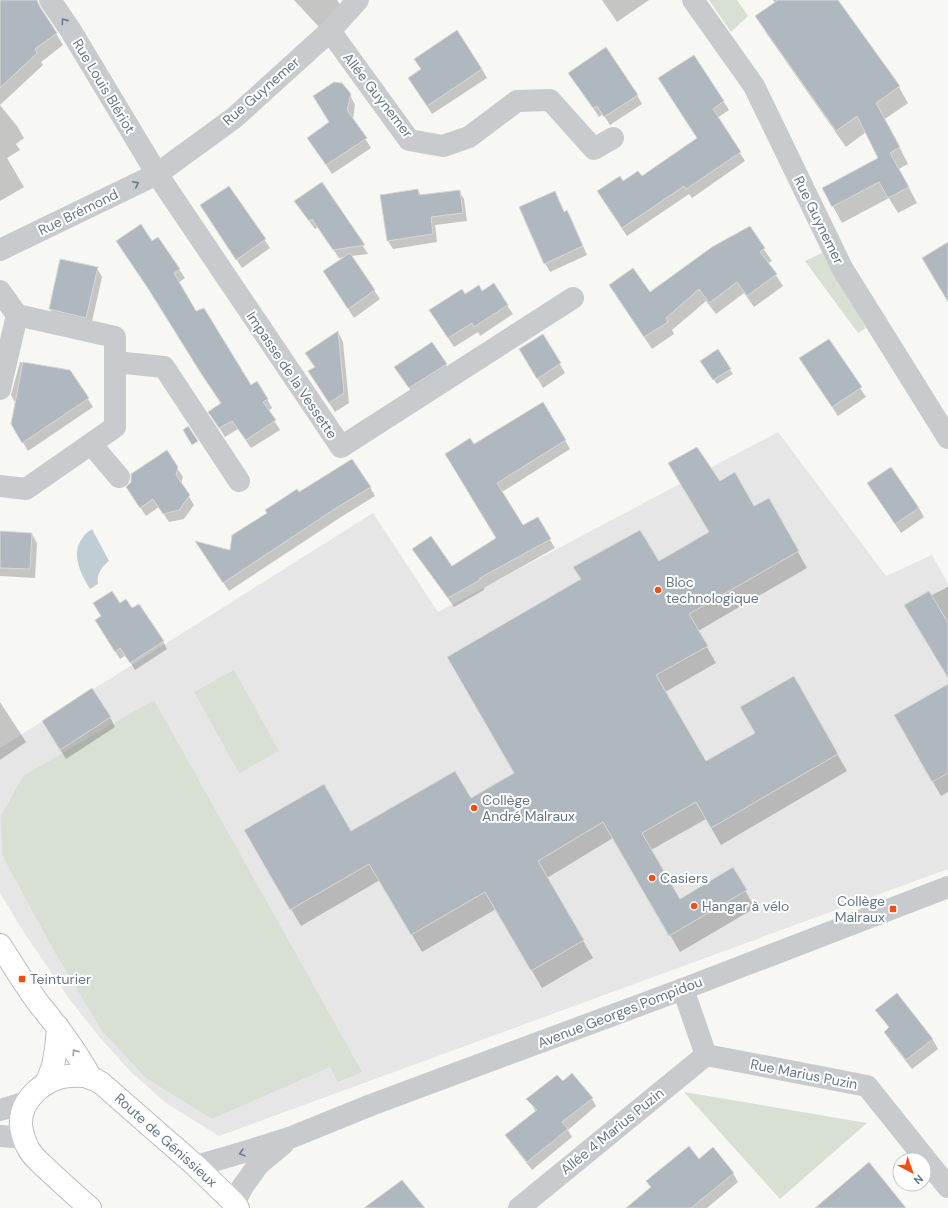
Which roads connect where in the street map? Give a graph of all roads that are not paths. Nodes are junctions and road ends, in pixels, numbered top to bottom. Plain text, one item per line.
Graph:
1 (50, 0) edge
2 (358, 0) edge
3 (693, 0) edge
4 (330, 31) junction
5 (613, 138) dead end
6 (157, 174) junction
7 (0, 250) edge
8 (0, 291) edge
9 (573, 298) dead end
10 (17, 315) junction
11 (115, 362) junction
12 (0, 389) edge
13 (948, 438) edge
14 (91, 444) junction
15 (119, 477) dead end
16 (238, 481) dead end
17 (0, 486) edge
18 (948, 887) edge
19 (0, 945) edge
20 (683, 989) junction
21 (58, 1027) junction
22 (706, 1055) junction
23 (90, 1078) junction
24 (46, 1084) junction
25 (27, 1102) junction
26 (0, 1110) edge
27 (0, 1136) edge
28 (292, 1137) junction
29 (24, 1138) junction
30 (196, 1166) junction
31 (948, 1188) edge
32 (236, 1206) edge
33 (90, 1208) edge
34 (519, 1208) edge

6 -> 1 street, Rue Louis Blériot
2 - 4 street, Rue Guynemer
3 - 13 street, Rue Guynemer
4 - 5 street, Allée Guynemer
4 - 6 street, Rue Guynemer
7 -> 6 street, Rue Brémond
6 - 9 street, Impasse de la Vessette
8 - 10 street
10 - 11 street
10 - 12 street
11 - 14 street
11 - 16 street
14 - 15 street
14 - 17 street
18 - 20 street, Avenue Georges Pompidou
19 - 21 main road
20 - 22 street
20 - 28 street, Avenue Georges Pompidou
23 -> 21 main road
21 - 24 main road, Route de Génissieux
22 - 31 street, Rue Marius Puzin
22 - 34 street, Allée 4 Marius Puzin
23 - 24 main road, Route de Génissieux
23 - 30 main road, Route de Génissieux
24 - 25 main road, Route de Génissieux
25 - 26 street
25 - 29 main road, Route de Génissieux
27 - 29 street
28 -> 30 street, Avenue Georges Pompidou
28 - 32 street, Avenue Georges Pompidou
29 - 33 main road, Route de Génissieux
30 - 32 main road, Route de Génissieux

